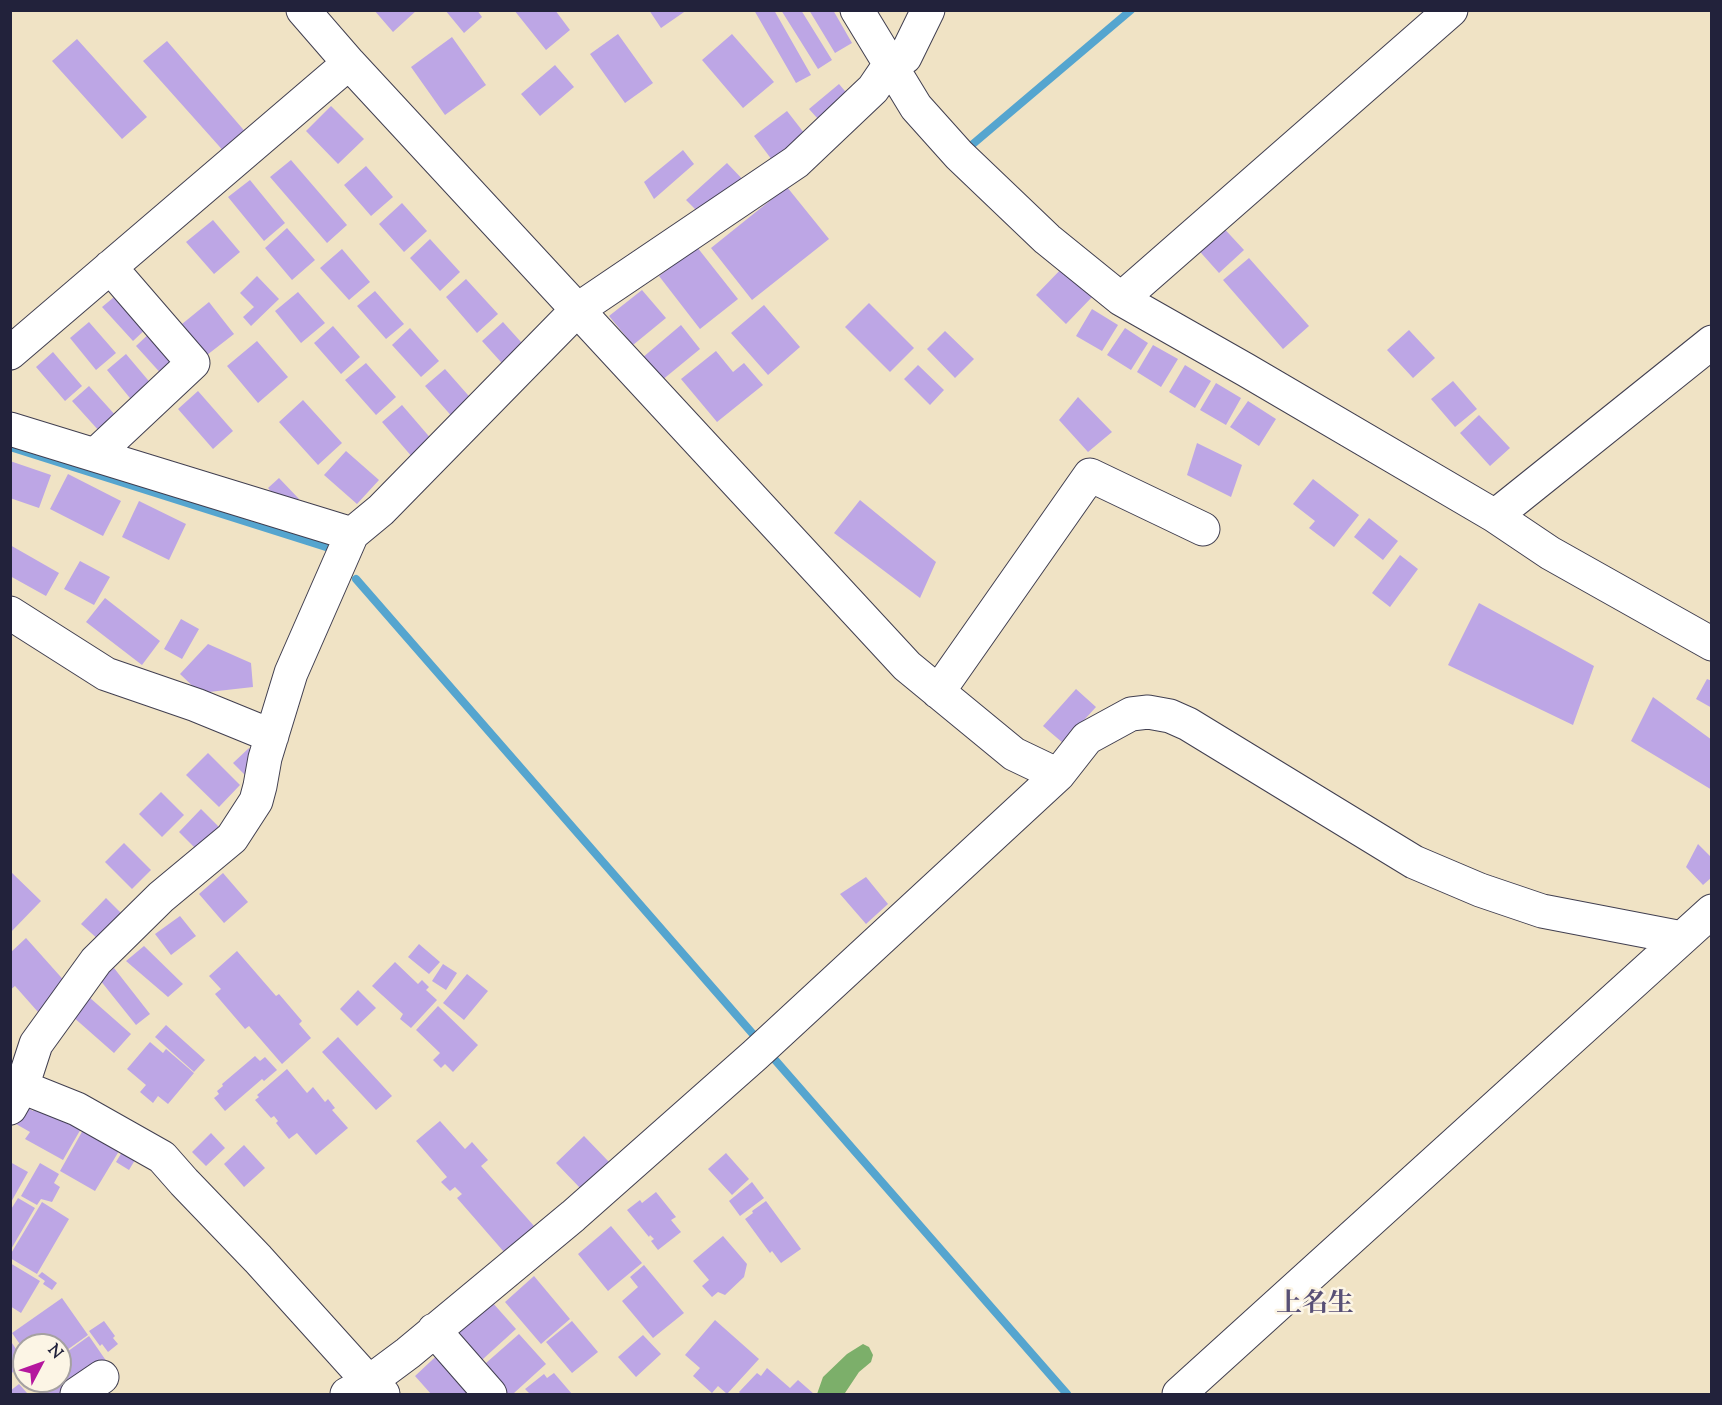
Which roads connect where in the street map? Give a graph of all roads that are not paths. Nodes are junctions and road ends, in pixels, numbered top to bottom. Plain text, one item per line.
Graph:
1 (303, 10) edge
2 (857, 10) edge
3 (928, 10) edge
4 (1432, 17) edge
5 (349, 63) junction
6 (890, 64) junction
7 (110, 267) junction
8 (1121, 299) junction
9 (577, 310) junction
10 (1712, 342) edge
11 (10, 353) edge
12 (10, 429) edge
13 (95, 455) junction
14 (1495, 516) junction
15 (1203, 529) dead end
16 (352, 534) junction
17 (10, 613) edge
18 (1712, 644) edge
19 (938, 692) junction
20 (272, 736) junction
21 (1058, 775) junction
22 (1712, 911) edge
23 (1682, 938) junction
24 (14, 1094) edge
25 (434, 1330) junction
26 (366, 1390) edge
27 (490, 1395) edge
28 (1179, 1395) edge

1 - 5 street
2 - 6 street
3 - 6 street
4 - 8 street
5 - 7 street
5 - 9 street
6 - 8 street
6 - 9 street
7 - 11 street
7 - 13 street
8 - 14 street
9 - 16 street
9 - 19 street
10 - 14 street
12 - 13 street
13 - 16 street
14 - 18 street
15 - 19 street
16 - 20 street
17 - 20 street
19 - 21 street
20 - 24 street
21 - 23 street
21 - 25 street
22 - 23 street
23 - 28 street
24 - 26 street
25 - 26 street
25 - 27 street

